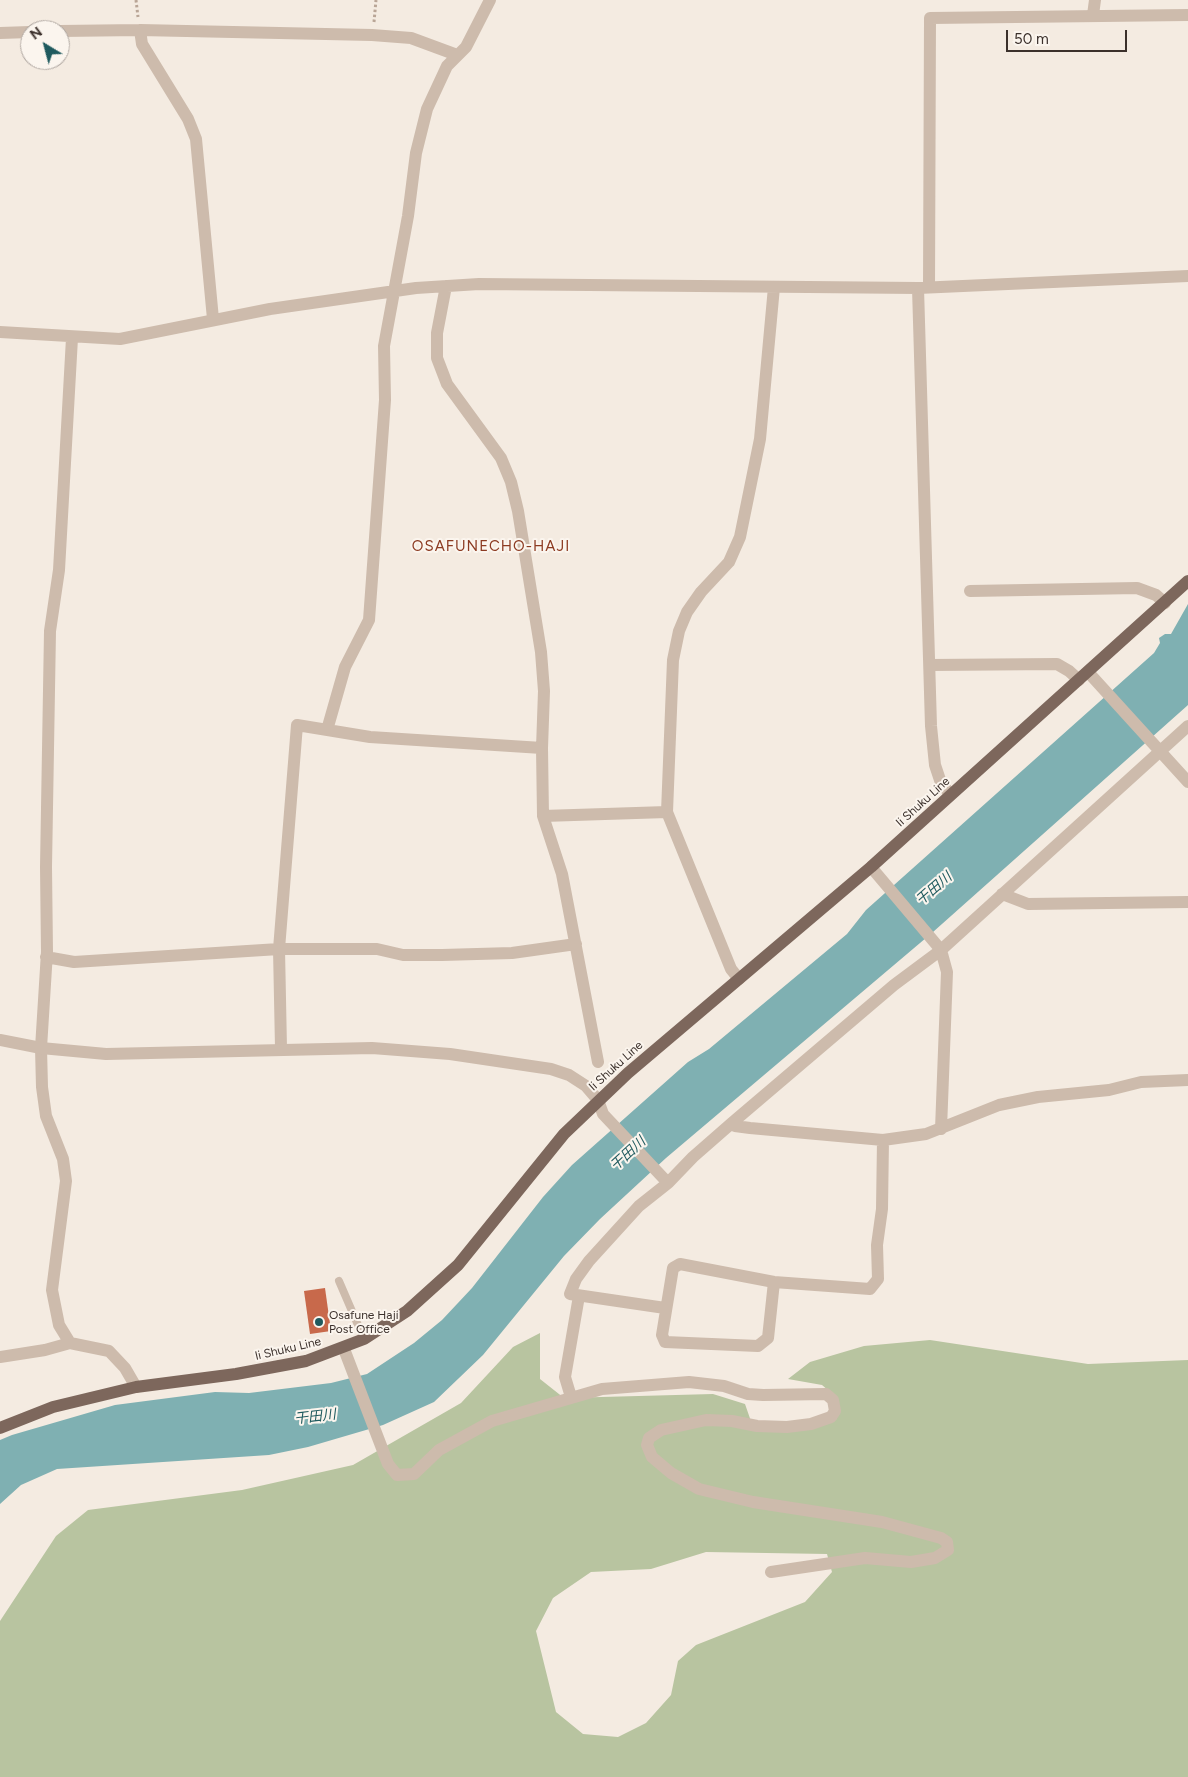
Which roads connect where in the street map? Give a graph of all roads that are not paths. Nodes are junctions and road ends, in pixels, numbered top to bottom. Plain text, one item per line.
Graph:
1 (490, 0) edge
2 (1096, 0) edge
3 (1093, 15) junction
4 (1188, 15) edge
5 (140, 30) junction
6 (20, 32) edge
7 (70, 32) edge
8 (0, 33) edge
9 (457, 55) junction
10 (1188, 276) edge
11 (446, 286) junction
12 (774, 287) junction
13 (924, 288) junction
14 (395, 291) junction
15 (213, 319) junction
16 (0, 332) edge
17 (72, 338) junction
18 (1188, 581) edge
19 (970, 590) dead end
20 (1165, 602) junction
21 (930, 665) junction
22 (1083, 676) junction
23 (1188, 726) edge
24 (327, 730) junction
25 (542, 748) junction
26 (1158, 750) junction
27 (1188, 782) edge
28 (950, 795) junction
29 (667, 812) junction
30 (542, 816) junction
31 (870, 867) junction
32 (1002, 894) junction
33 (1188, 902) edge
34 (576, 944) junction
35 (938, 946) junction
36 (279, 949) junction
37 (46, 957) junction
38 (739, 979) junction
39 (0, 1040) edge
40 (41, 1048) junction
41 (281, 1048) junction
42 (598, 1062) dead end
43 (1188, 1080) edge
44 (598, 1100) junction
45 (733, 1122) junction
46 (941, 1129) junction
47 (882, 1140) junction
48 (664, 1180) junction
49 (339, 1281) dead end
50 (774, 1282) junction
51 (579, 1296) junction
52 (665, 1308) junction
53 (364, 1340) junction
54 (70, 1343) junction
55 (344, 1349) junction
56 (0, 1357) edge
57 (136, 1387) junction
58 (571, 1397) junction
59 (0, 1428) edge
60 (771, 1572) dead end

1 - 9 street
2 - 3 street
3 - 4 street
3 - 13 street
5 - 7 street
5 - 9 street
5 - 15 street
6 - 8 street
9 - 14 street
10 - 13 street
11 - 12 street
11 - 14 street
11 - 25 street
12 - 13 street
12 - 29 street
13 - 21 street
14 - 15 street
14 - 24 street
15 - 17 street
16 - 17 street
17 - 37 street
18 - 20 main road, Ii Shuku Line
19 - 20 street
20 - 22 main road, Ii Shuku Line
21 - 22 street
21 - 28 street
22 - 26 street
22 - 28 main road, Ii Shuku Line
23 - 26 street
24 - 25 street
24 - 36 street
25 - 30 street
26 - 27 street
26 - 32 street
28 - 31 main road, Ii Shuku Line
29 - 30 street
29 - 38 street
30 - 34 street
31 - 35 street
31 - 38 main road, Ii Shuku Line
32 - 33 street
32 - 35 street
34 - 36 street
34 - 42 street
35 - 45 street
35 - 46 street
36 - 37 street
36 - 41 street
37 - 40 street
38 - 44 main road, Ii Shuku Line
39 - 40 street
40 - 41 street
40 - 54 street
41 - 44 street
43 - 46 street
44 - 48 street
44 - 53 main road, Ii Shuku Line
45 - 47 street
45 - 48 street
46 - 47 street
47 - 50 street
48 - 51 street
49 - 53 lane
50 - 52 street
50 - 52 street
51 - 52 street
51 - 58 street
53 - 55 main road, Ii Shuku Line
54 - 56 street
54 - 57 street
55 - 57 main road, Ii Shuku Line
55 - 58 street
57 - 59 main road, Ii Shuku Line
58 - 60 street

